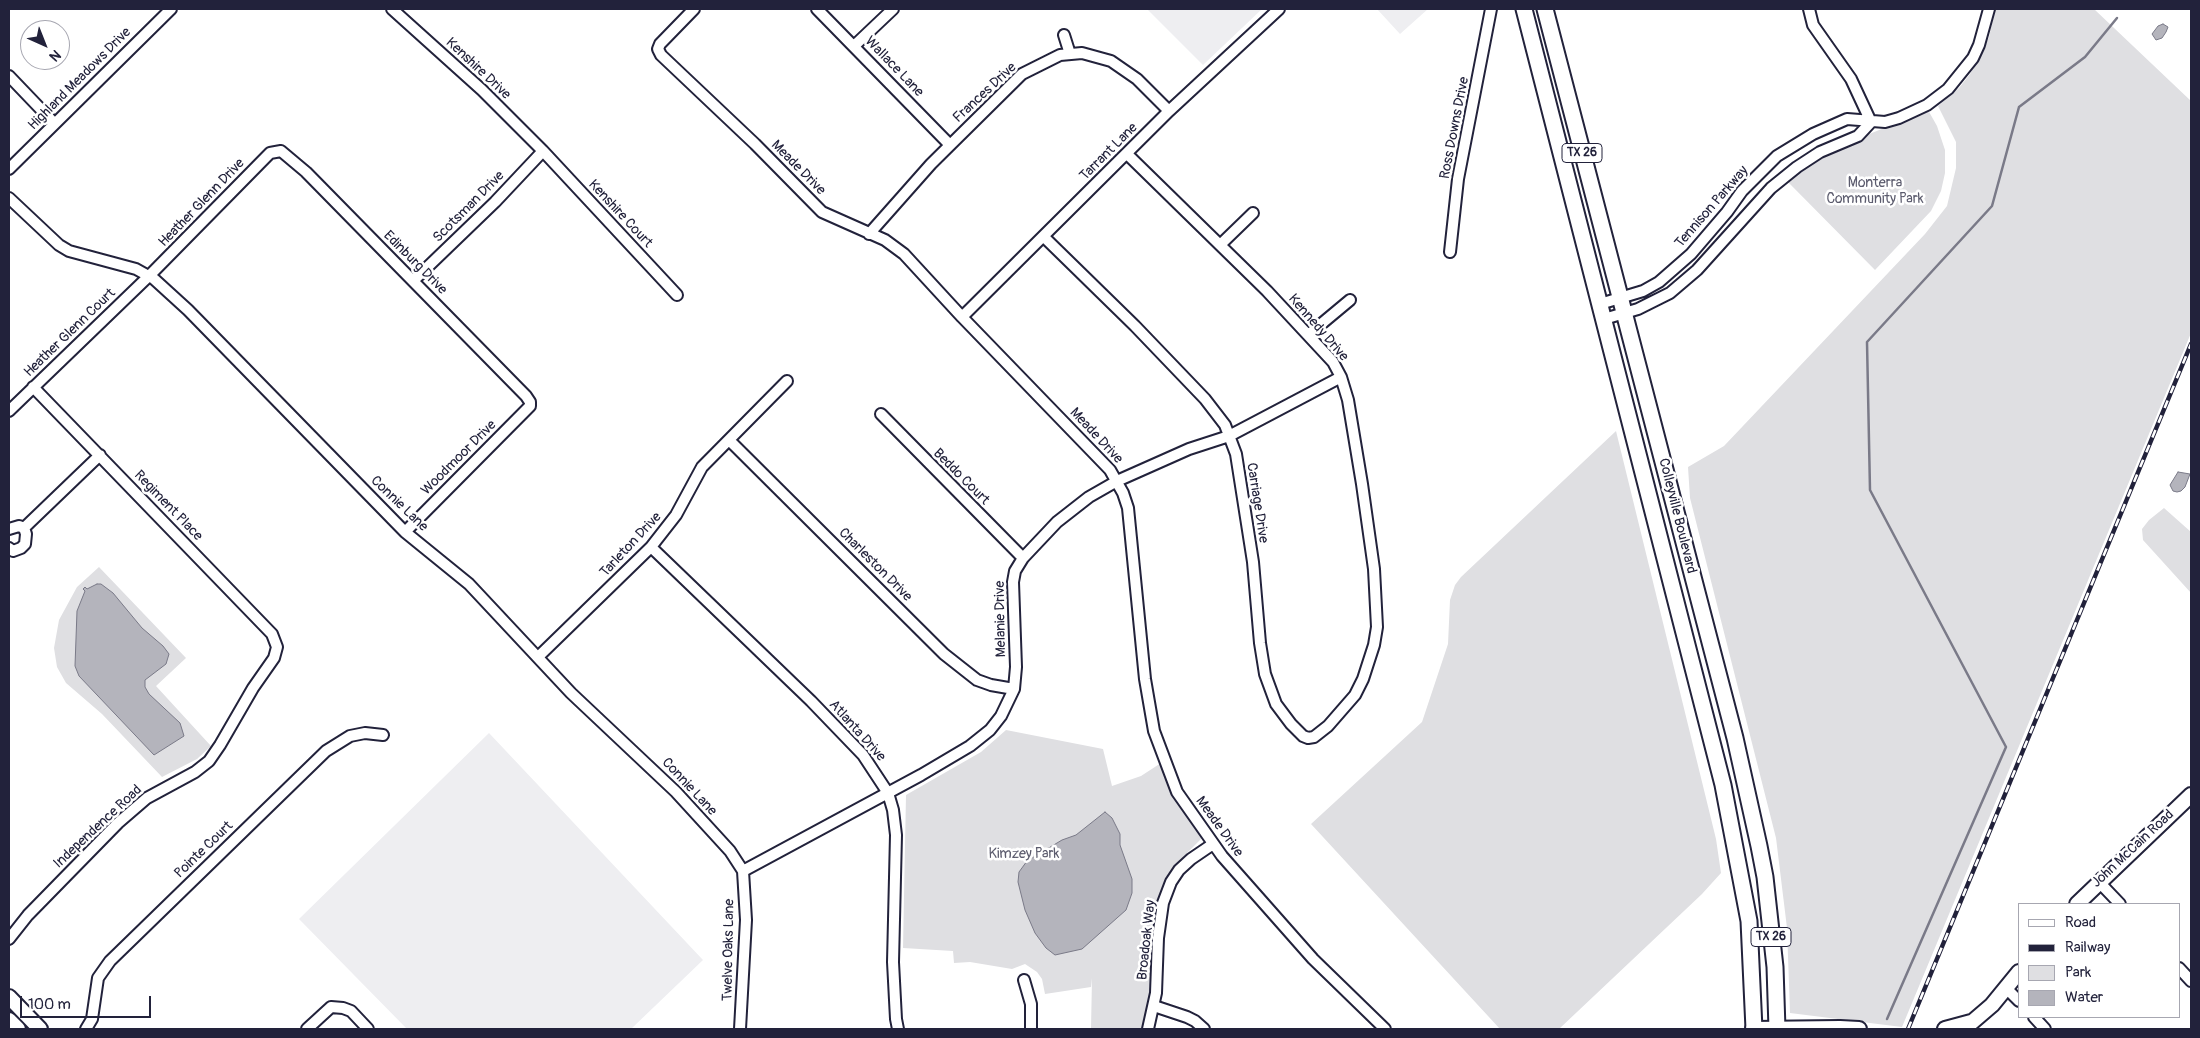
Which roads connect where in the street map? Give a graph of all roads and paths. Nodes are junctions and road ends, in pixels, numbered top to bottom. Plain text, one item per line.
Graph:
1 (171, 9) edge
2 (392, 9) edge
3 (694, 9) edge
4 (817, 9) edge
5 (893, 9) edge
6 (1279, 9) edge
7 (1491, 9) edge
8 (1524, 9) edge
9 (1545, 9) edge
10 (1809, 9) edge
11 (1990, 9) edge
12 (1064, 35) dead end
13 (854, 46) junction
14 (1070, 54) junction
15 (9, 76) edge
16 (1169, 111) junction
17 (1871, 122) junction
18 (54, 123) junction
19 (950, 145) junction
20 (275, 150) joint
21 (543, 152) junction
22 (1127, 154) junction
23 (9, 169) edge
24 (9, 198) edge
25 (1253, 213) dead end
26 (1714, 227) junction
27 (869, 234) junction
28 (1044, 237) junction
29 (1726, 237) junction
30 (1220, 245) junction
31 (1450, 252) dead end
32 (150, 275) junction
33 (413, 281) junction
34 (677, 294) dead end
35 (1620, 297) junction
36 (1350, 300) dead end
37 (1600, 304) junction
38 (1624, 313) junction
39 (962, 317) junction
40 (1604, 319) junction
41 (1308, 335) junction
42 (1341, 377) junction
43 (786, 381) dead end
44 (33, 388) junction
45 (530, 402) joint
46 (9, 411) edge
47 (881, 414) dead end
48 (1229, 436) junction
49 (729, 440) junction
50 (100, 455) junction
51 (1117, 481) junction
52 (24, 528) junction
53 (9, 529) edge
54 (405, 532) junction
55 (651, 547) junction
56 (9, 548) edge
57 (1023, 558) junction
58 (1703, 620) junction
59 (1684, 625) junction
60 (277, 647) joint
61 (538, 657) junction
62 (1367, 667) joint
63 (1014, 689) junction
64 (383, 735) dead end
65 (888, 793) junction
66 (2191, 795) edge
67 (1213, 844) junction
68 (743, 870) junction
69 (2098, 882) junction
70 (2077, 903) edge
71 (2119, 903) edge
72 (28, 915) junction
73 (9, 926) edge
74 (9, 939) edge
75 (2180, 969) edge
76 (2018, 973) edge
77 (1024, 980) dead end
78 (2191, 981) edge
79 (2006, 988) junction
80 (9, 997) edge
81 (2018, 1000) edge
82 (1154, 1006) junction
83 (2035, 1018) edge
84 (9, 1020) edge
85 (1967, 1026) edge
86 (18, 1029) edge
87 (40, 1029) edge
88 (86, 1029) edge
89 (307, 1029) edge
90 (368, 1029) edge
91 (740, 1029) edge
92 (898, 1029) edge
93 (1031, 1029) edge
94 (1148, 1029) edge
95 (1204, 1029) edge
96 (1385, 1029) edge
97 (1754, 1029) edge
98 (1777, 1029) edge
99 (1859, 1029) edge
100 (1945, 1029) edge
101 (2045, 1029) edge

1 - 18 street, Highland Meadows Drive
2 - 21 street, Kenshire Drive
3 - 27 street, Meade Drive
4 - 13 street, Wallace Lane
5 - 13 street
6 - 16 street, Tarrant Lane
7 - 31 street, Ross Downs Drive
8 - 37 main road, Colleyville Boulevard / TX 26
9 - 35 main road, Colleyville Boulevard / TX 26
10 - 17 street
11 - 17 street, Tennison Parkway
12 - 14 street
13 - 19 street, Wallace Lane
14 - 16 street, Frances Drive
14 - 19 street, Frances Drive
15 - 18 street
16 - 22 street, Tarrant Lane
17 - 26 street, Tennison Parkway
17 - 29 street
18 - 23 street, Highland Meadows Drive
19 - 27 street, Frances Drive
20 - 32 street, Heather Glenn Drive
20 - 33 street, Edinburg Drive
21 - 33 street, Scotsman Drive
21 - 34 street, Kenshire Court
22 - 28 street, Tarrant Lane
22 - 30 street, Kennedy Drive
24 - 32 street, Connie Lane
25 - 30 street
26 - 29 street
26 - 35 street, Tennison Parkway
27 - 39 street, Meade Drive
28 - 39 street, Tarrant Lane
28 - 48 street, Carriage Drive
29 - 38 street
30 - 41 street, Kennedy Drive
32 - 44 street, Heather Glenn Court
32 - 54 street, Connie Lane
33 - 45 street, Edinburg Drive
35 - 37 street, Tennison Parkway
35 - 38 main road, Colleyville Boulevard / TX 26
36 - 41 street
37 - 40 main road, Colleyville Boulevard / TX 26
38 - 40 street
38 - 58 main road, Colleyville Boulevard / TX 26
39 - 51 street, Meade Drive
40 - 59 main road, Colleyville Boulevard / TX 26
41 - 42 street, Kennedy Drive
42 - 48 street, Melanie Drive
42 - 62 street, Kennedy Drive
43 - 49 street, Tarleton Drive
44 - 46 street, Heather Glenn Court
44 - 50 street, Regiment Place
45 - 54 street, Woodmoor Drive
47 - 57 street, Beddo Court
48 - 51 street, Melanie Drive
48 - 62 street, Carriage Drive
49 - 55 street, Tarleton Drive
49 - 63 street, Charleston Drive
50 - 52 street
50 - 60 street, Regiment Place
51 - 57 street, Melanie Drive
51 - 67 street, Meade Drive
52 - 53 street
52 - 56 street
54 - 61 street, Connie Lane
55 - 61 street, Tarleton Drive
55 - 65 street, Atlanta Drive
57 - 63 street, Melanie Drive
58 - 59 main road
58 - 98 main road, Colleyville Boulevard / TX 26
59 - 97 main road, Colleyville Boulevard / TX 26
60 - 72 street, Independence Road
61 - 68 street, Connie Lane
63 - 65 street, Melanie Drive
64 - 88 street, Pointe Court
65 - 68 street, Melanie Drive
65 - 92 street, Atlanta Drive
66 - 69 main road, John McCain Road
67 - 82 street, Broadoak Way
67 - 96 street, Meade Drive
68 - 91 street, Twelve Oaks Lane
69 - 70 main road, John McCain Road
69 - 71 street
72 - 73 street, Independence Road
72 - 74 street, Independence Road
75 - 78 street
76 - 79 main road
77 - 93 street
79 - 81 street
79 - 85 main road
80 - 87 main road
82 - 94 street, Broadoak Way
82 - 95 street
83 - 101 street
84 - 86 main road
85 - 100 main road
89 - 90 street
97 - 98 main road
98 - 99 main road

